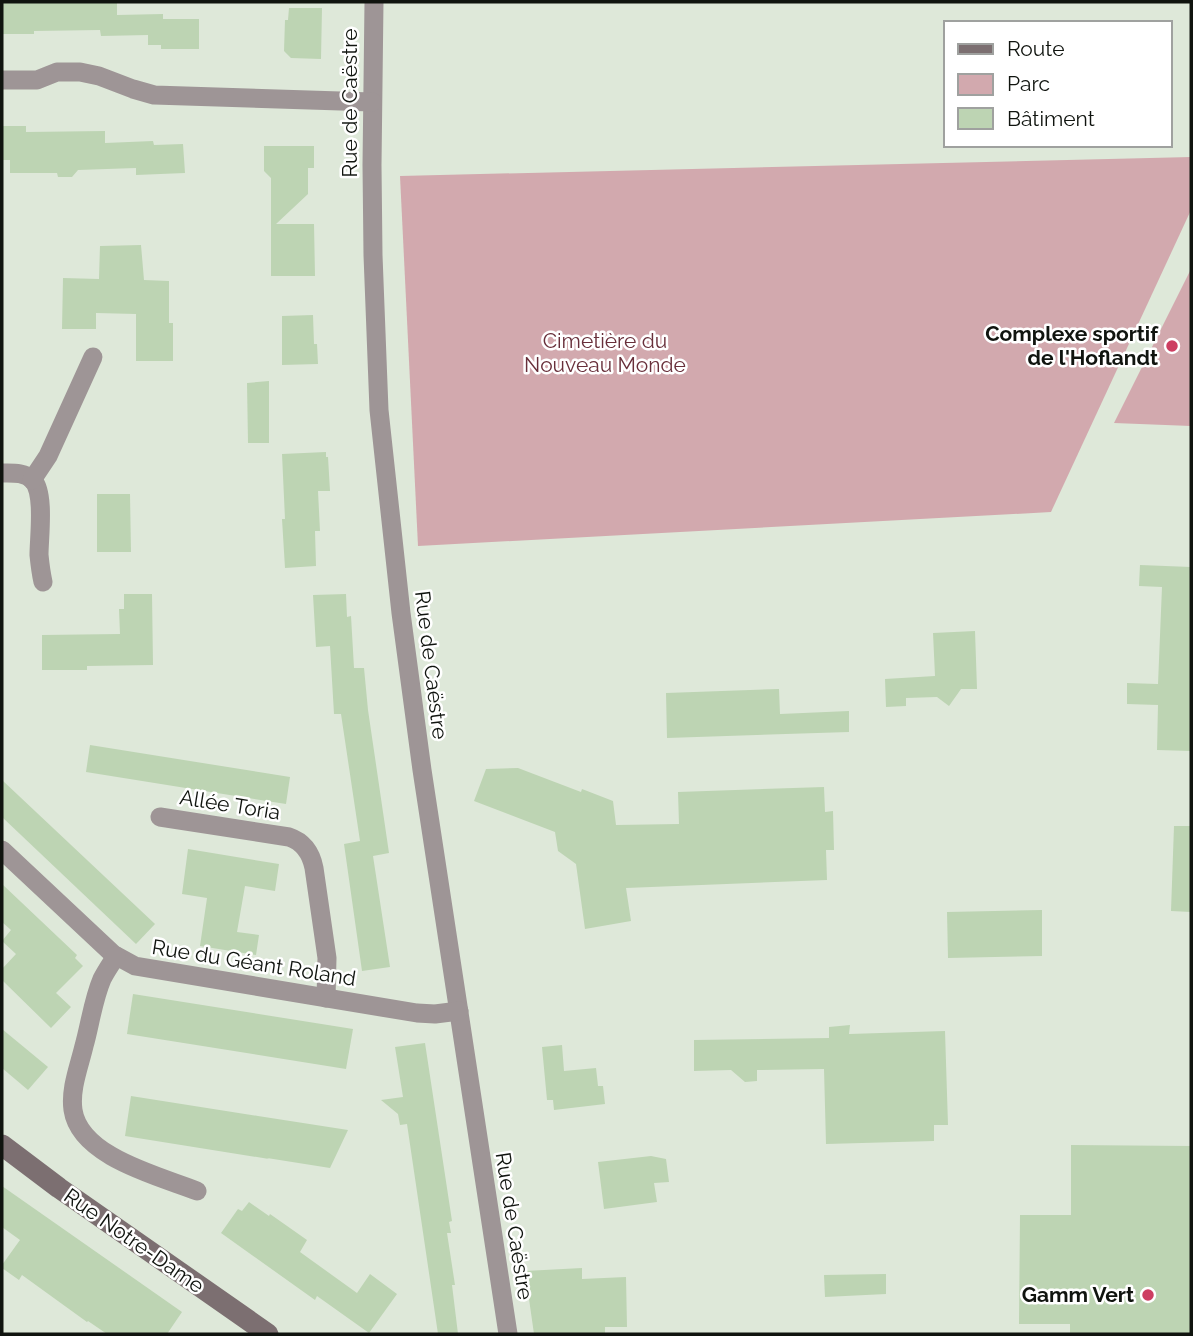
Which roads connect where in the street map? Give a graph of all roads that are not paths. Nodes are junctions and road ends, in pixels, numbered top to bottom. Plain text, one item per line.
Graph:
1 (374, 2) edge
2 (2, 80) edge
3 (372, 102) junction
4 (93, 356) dead end
5 (2, 472) edge
6 (32, 480) junction
7 (43, 583) dead end
8 (160, 817) dead end
9 (2, 850) edge
10 (116, 956) junction
11 (326, 998) junction
12 (458, 1011) junction
13 (2, 1145) edge
14 (197, 1191) dead end
15 (507, 1333) edge
16 (268, 1334) edge

1 - 3 street, Rue de Caëstre
2 - 3 street
3 - 12 street, Rue de Caëstre
4 - 6 street
5 - 6 street
6 - 7 street
8 - 11 street, Allée Toria
9 - 10 street, Rue du Géant Roland
10 - 11 street, Rue du Géant Roland
10 - 14 street
11 - 12 street, Rue du Géant Roland
12 - 15 street, Rue de Caëstre
13 - 16 main road, Rue Notre-Dame

